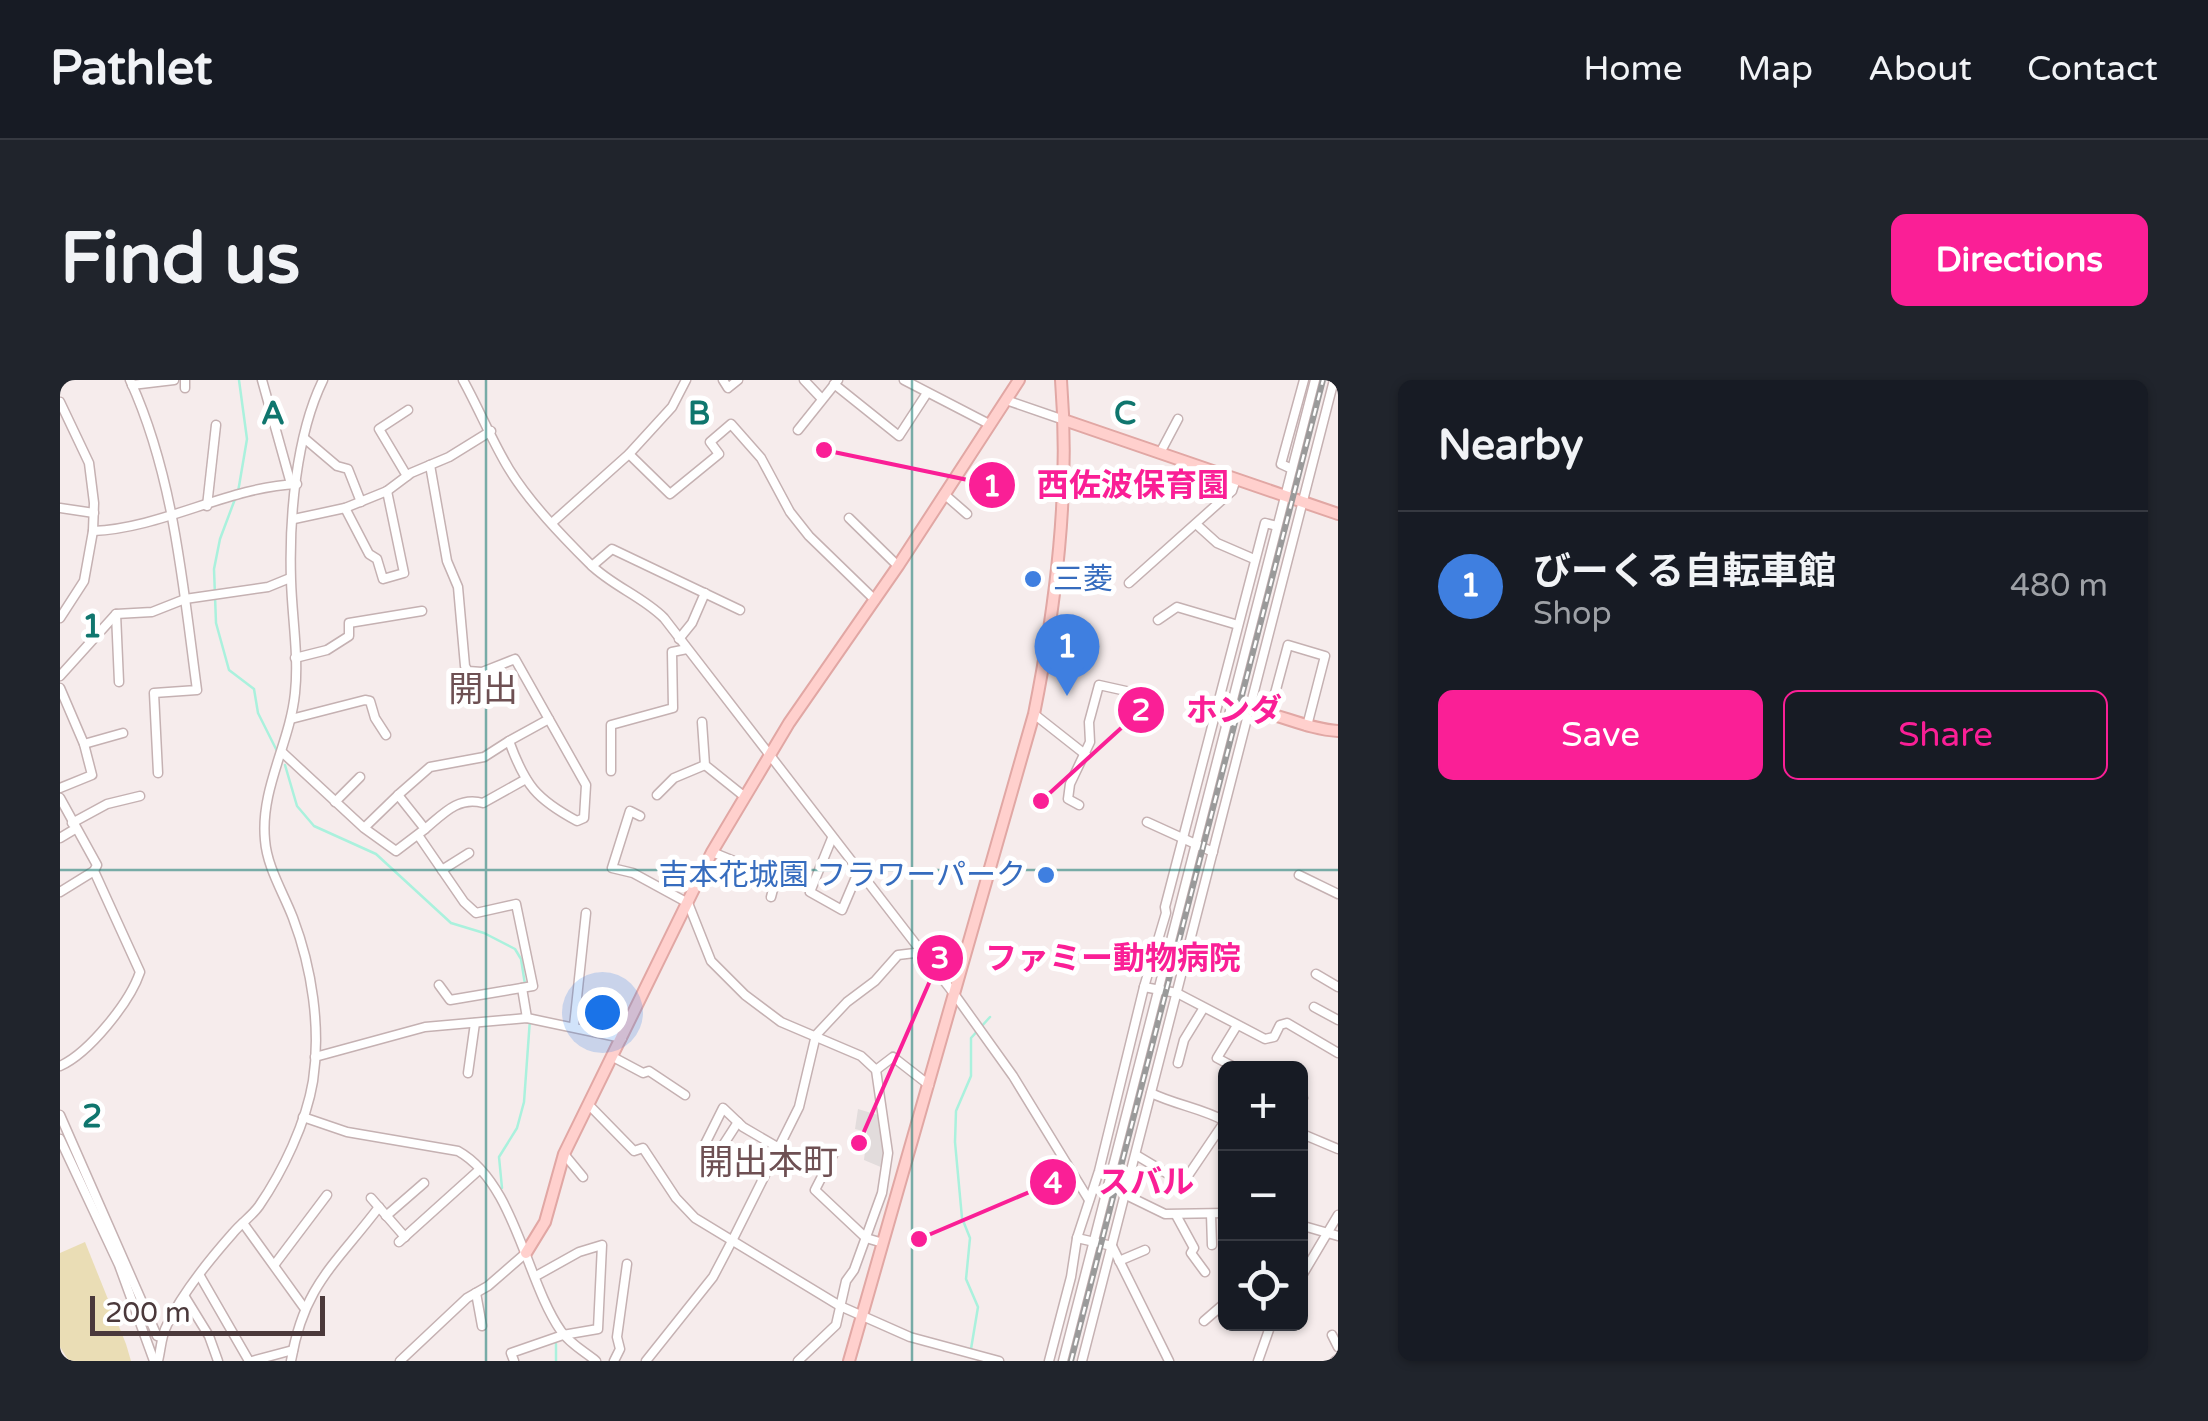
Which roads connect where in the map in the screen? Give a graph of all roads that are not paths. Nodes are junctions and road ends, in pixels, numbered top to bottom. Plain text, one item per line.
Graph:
1 (174, 380) edge
2 (262, 380) edge
3 (324, 380) edge
4 (463, 380) edge
5 (723, 380) edge
6 (738, 380) edge
7 (804, 380) edge
8 (904, 380) edge
9 (1018, 380) edge
10 (1061, 380) edge
11 (1304, 380) edge
12 (1315, 380) edge
13 (1334, 380) edge
14 (682, 381) edge
15 (836, 382) edge
16 (131, 383) edge
17 (927, 393) junction
18 (822, 399) junction
19 (1006, 400) junction
20 (60, 402) edge
21 (408, 410) dead end
22 (1178, 419) dead end
23 (1064, 420) junction
24 (989, 424) junction
25 (216, 426) dead end
26 (798, 430) dead end
27 (491, 431) junction
28 (304, 438) junction
29 (1160, 453) junction
30 (629, 454) junction
31 (430, 465) junction
32 (1292, 469) junction
33 (407, 476) junction
34 (1236, 479) junction
35 (294, 484) junction
36 (387, 491) junction
37 (944, 494) junction
38 (1284, 496) junction
39 (361, 502) junction
40 (1303, 502) junction
41 (206, 506) junction
42 (60, 508) edge
43 (345, 508) junction
44 (94, 513) junction
45 (967, 514) dead end
46 (1338, 514) edge
47 (171, 515) junction
48 (849, 518) dead end
49 (294, 519) junction
50 (553, 522) junction
51 (1196, 524) junction
52 (1277, 526) junction
53 (94, 530) junction
54 (1254, 559) junction
55 (592, 566) junction
56 (898, 566) junction
57 (290, 578) junction
58 (1129, 583) dead end
59 (705, 594) junction
60 (185, 598) junction
61 (875, 600) junction
62 (740, 610) dead end
63 (422, 612) dead end
64 (116, 614) junction
65 (60, 618) edge
66 (1158, 620) dead end
67 (1238, 626) junction
68 (679, 639) junction
69 (687, 649) junction
70 (295, 658) junction
71 (60, 676) edge
72 (119, 682) dead end
73 (60, 688) edge
74 (1144, 694) dead end
75 (1250, 709) junction
76 (1270, 712) junction
77 (1034, 714) junction
78 (291, 719) junction
79 (548, 720) junction
80 (702, 722) dead end
81 (1306, 726) junction
82 (1338, 731) edge
83 (123, 733) dead end
84 (386, 735) dead end
85 (508, 741) junction
86 (84, 744) junction
87 (282, 753) junction
88 (771, 754) junction
89 (1086, 755) junction
90 (705, 765) junction
91 (612, 771) dead end
92 (158, 773) dead end
93 (360, 777) dead end
94 (526, 778) junction
95 (60, 788) edge
96 (398, 795) junction
97 (657, 795) dead end
98 (140, 796) dead end
99 (745, 797) junction
100 (60, 798) edge
101 (334, 802) junction
102 (1079, 805) dead end
103 (640, 816) dead end
104 (1148, 822) dead end
105 (74, 826) junction
106 (364, 828) junction
107 (421, 832) junction
108 (60, 838) edge
109 (833, 838) junction
110 (1184, 838) junction
111 (1195, 845) junction
112 (712, 852) junction
113 (1212, 852) junction
114 (470, 853) dead end
115 (442, 870) junction
116 (859, 870) junction
117 (94, 871) junction
118 (1299, 875) dead end
119 (60, 892) edge
120 (1338, 894) edge
121 (771, 897) dead end
122 (688, 903) junction
123 (586, 913) dead end
124 (923, 952) junction
125 (1316, 974) dead end
126 (439, 985) dead end
127 (1144, 987) junction
128 (1338, 987) edge
129 (522, 988) junction
130 (1158, 989) junction
131 (1177, 994) junction
132 (955, 995) junction
133 (1314, 1008) dead end
134 (1203, 1009) junction
135 (527, 1018) junction
136 (1338, 1020) edge
137 (475, 1024) junction
138 (574, 1026) junction
139 (1236, 1027) junction
140 (622, 1038) junction
141 (815, 1039) junction
142 (1338, 1054) edge
143 (315, 1057) junction
144 (613, 1057) junction
145 (1223, 1061) edge
146 (1178, 1063) dead end
147 (60, 1066) edge
148 (876, 1070) junction
149 (468, 1073) dead end
150 (929, 1085) junction
151 (1151, 1094) junction
152 (686, 1095) dead end
153 (588, 1105) junction
154 (60, 1115) edge
155 (303, 1117) junction
156 (1218, 1117) edge
157 (738, 1122) junction
158 (1218, 1131) edge
159 (1308, 1136) edge
160 (60, 1139) edge
161 (702, 1148) dead end
162 (779, 1148) junction
163 (1338, 1149) edge
164 (835, 1151) dead end
165 (718, 1153) dead end
166 (564, 1154) junction
167 (1136, 1155) junction
168 (479, 1170) junction
169 (887, 1170) junction
170 (904, 1173) junction
171 (583, 1177) dead end
172 (418, 1185) dead end
173 (1126, 1195) junction
174 (327, 1196) dead end
175 (371, 1198) dead end
176 (1090, 1200) junction
177 (379, 1207) junction
178 (1218, 1213) edge
179 (1338, 1215) edge
180 (386, 1216) junction
181 (1176, 1216) junction
182 (1218, 1218) edge
183 (244, 1223) junction
184 (1308, 1226) edge
185 (1328, 1232) junction
186 (1338, 1236) edge
187 (866, 1238) junction
188 (1077, 1238) junction
189 (733, 1239) junction
190 (1094, 1242) junction
191 (883, 1243) junction
192 (1212, 1245) dead end
193 (1112, 1246) junction
194 (1145, 1250) dead end
195 (526, 1253) junction
196 (1308, 1258) edge
197 (1119, 1261) junction
198 (275, 1264) junction
199 (627, 1264) dead end
200 (1205, 1272) dead end
201 (200, 1276) junction
202 (536, 1276) junction
203 (476, 1293) junction
204 (185, 1297) junction
205 (840, 1306) junction
206 (305, 1309) junction
207 (1218, 1309) edge
208 (862, 1316) junction
209 (1204, 1321) dead end
210 (482, 1326) dead end
211 (1268, 1331) edge
212 (562, 1335) junction
213 (1332, 1335) dead end
214 (162, 1337) junction
215 (1338, 1347) edge
216 (293, 1350) junction
217 (156, 1361) edge
218 (218, 1361) edge
219 (250, 1361) edge
220 (292, 1361) edge
221 (400, 1361) edge
222 (514, 1361) edge
223 (596, 1361) edge
224 (614, 1361) edge
225 (646, 1361) edge
226 (798, 1361) edge
227 (849, 1361) edge
228 (1000, 1361) edge
229 (1049, 1361) edge
230 (1063, 1361) edge
231 (1082, 1361) edge
232 (1169, 1361) edge
233 (1258, 1361) edge

1 - 16 street
2 - 35 street
3 - 28 street
4 - 27 street
5 - 6 street
7 - 18 street
8 - 17 street
9 - 19 street
10 - 23 street
11 - 32 street
12 - 32 street
13 - 40 street
14 - 30 street
15 - 17 street
15 - 18 street
16 - 47 street
17 - 24 street
18 - 26 street
19 - 23 street
19 - 24 street
20 - 44 street
21 - 33 street
22 - 29 street
23 - 29 street
23 - 77 street
24 - 37 street
25 - 41 street
27 - 31 street
27 - 50 street
28 - 35 street
28 - 39 street
29 - 34 street
30 - 50 street
30 - 61 street
31 - 33 street
31 - 79 street
32 - 38 street
33 - 36 street
34 - 38 street
34 - 51 street
35 - 41 street
35 - 49 street
36 - 39 street
36 - 43 street
37 - 45 street
37 - 56 street
38 - 40 street
38 - 52 street
39 - 43 street
40 - 46 street
40 - 75 street
41 - 47 street
42 - 44 street
43 - 49 street
44 - 53 street
47 - 53 street
47 - 60 street
48 - 56 street
49 - 57 street
50 - 55 street
51 - 54 street
51 - 58 street
52 - 54 street
52 - 111 street
53 - 65 street
54 - 67 street
55 - 59 street
55 - 68 street
56 - 61 street
57 - 60 street
57 - 70 street
59 - 62 street
59 - 68 street
60 - 64 street
60 - 92 street
61 - 88 street
63 - 70 street
64 - 71 street
64 - 72 street
66 - 67 street
67 - 110 street
68 - 69 street
69 - 88 street
69 - 91 street
70 - 78 street
73 - 86 street
74 - 89 street
75 - 76 street
75 - 113 street
76 - 81 street
76 - 81 street
77 - 89 street
77 - 132 street
78 - 84 street
78 - 87 street
79 - 85 street
79 - 94 street
80 - 90 street
81 - 82 street
83 - 86 street
85 - 94 street
85 - 96 street
86 - 95 street
87 - 101 street
87 - 143 street
88 - 99 street
88 - 109 street
89 - 102 street
90 - 97 street
90 - 99 street
93 - 101 street
94 - 107 street
96 - 106 street
96 - 107 street
98 - 105 street
99 - 112 street
100 - 105 street
101 - 106 street
103 - 122 street
104 - 110 street
105 - 108 street
105 - 117 street
106 - 107 street
107 - 115 street
109 - 116 street
109 - 116 street
110 - 111 street
110 - 127 street
111 - 113 street
111 - 130 street
112 - 121 street
112 - 122 street
113 - 131 street
114 - 115 street
115 - 129 street
116 - 124 street
117 - 119 street
117 - 147 street
118 - 120 street
122 - 140 street
122 - 141 street
123 - 138 street
124 - 132 street
124 - 141 street
125 - 128 street
126 - 129 street
127 - 130 street
127 - 176 street
129 - 135 street
130 - 131 street
130 - 190 street
131 - 134 street
131 - 151 street
132 - 150 street
132 - 176 street
133 - 136 street
134 - 139 street
134 - 146 street
135 - 137 street
135 - 138 street
137 - 143 street
137 - 149 street
138 - 140 street
139 - 142 street
139 - 145 street
140 - 144 street
141 - 148 street
141 - 162 street
143 - 155 street
144 - 152 street
144 - 153 street
148 - 150 street
148 - 169 street
150 - 170 street
151 - 156 street
151 - 167 street
153 - 166 street
153 - 189 street
154 - 214 street
155 - 168 street
155 - 183 street
157 - 161 street
157 - 162 street
157 - 165 street
158 - 167 street
159 - 163 street
160 - 217 street
162 - 189 street
164 - 187 street
166 - 171 street
166 - 195 street
167 - 173 street
168 - 180 street
168 - 195 street
169 - 170 street
169 - 187 street
170 - 191 street
172 - 180 street
173 - 181 street
173 - 193 street
174 - 198 street
175 - 177 street
176 - 188 street
177 - 180 street
177 - 206 street
178 - 181 street
179 - 185 street
181 - 200 street
182 - 192 street
183 - 198 street
183 - 201 street
184 - 185 street
185 - 186 street
185 - 196 street
187 - 191 street
187 - 205 street
188 - 190 street
188 - 229 street
189 - 205 street
189 - 225 street
190 - 193 street
190 - 230 street
191 - 208 street
193 - 197 street
193 - 231 street
194 - 197 street
195 - 202 street
195 - 203 street
197 - 232 street
198 - 206 street
199 - 224 street
201 - 204 street
201 - 219 street
202 - 212 street
202 - 212 street
203 - 210 street
203 - 221 street
204 - 214 street
204 - 218 street
205 - 208 street
205 - 226 street
206 - 216 street
207 - 209 street
208 - 227 street
208 - 228 street
211 - 233 street
212 - 222 street
212 - 223 street
213 - 215 street
214 - 217 street
216 - 219 street
216 - 220 street

